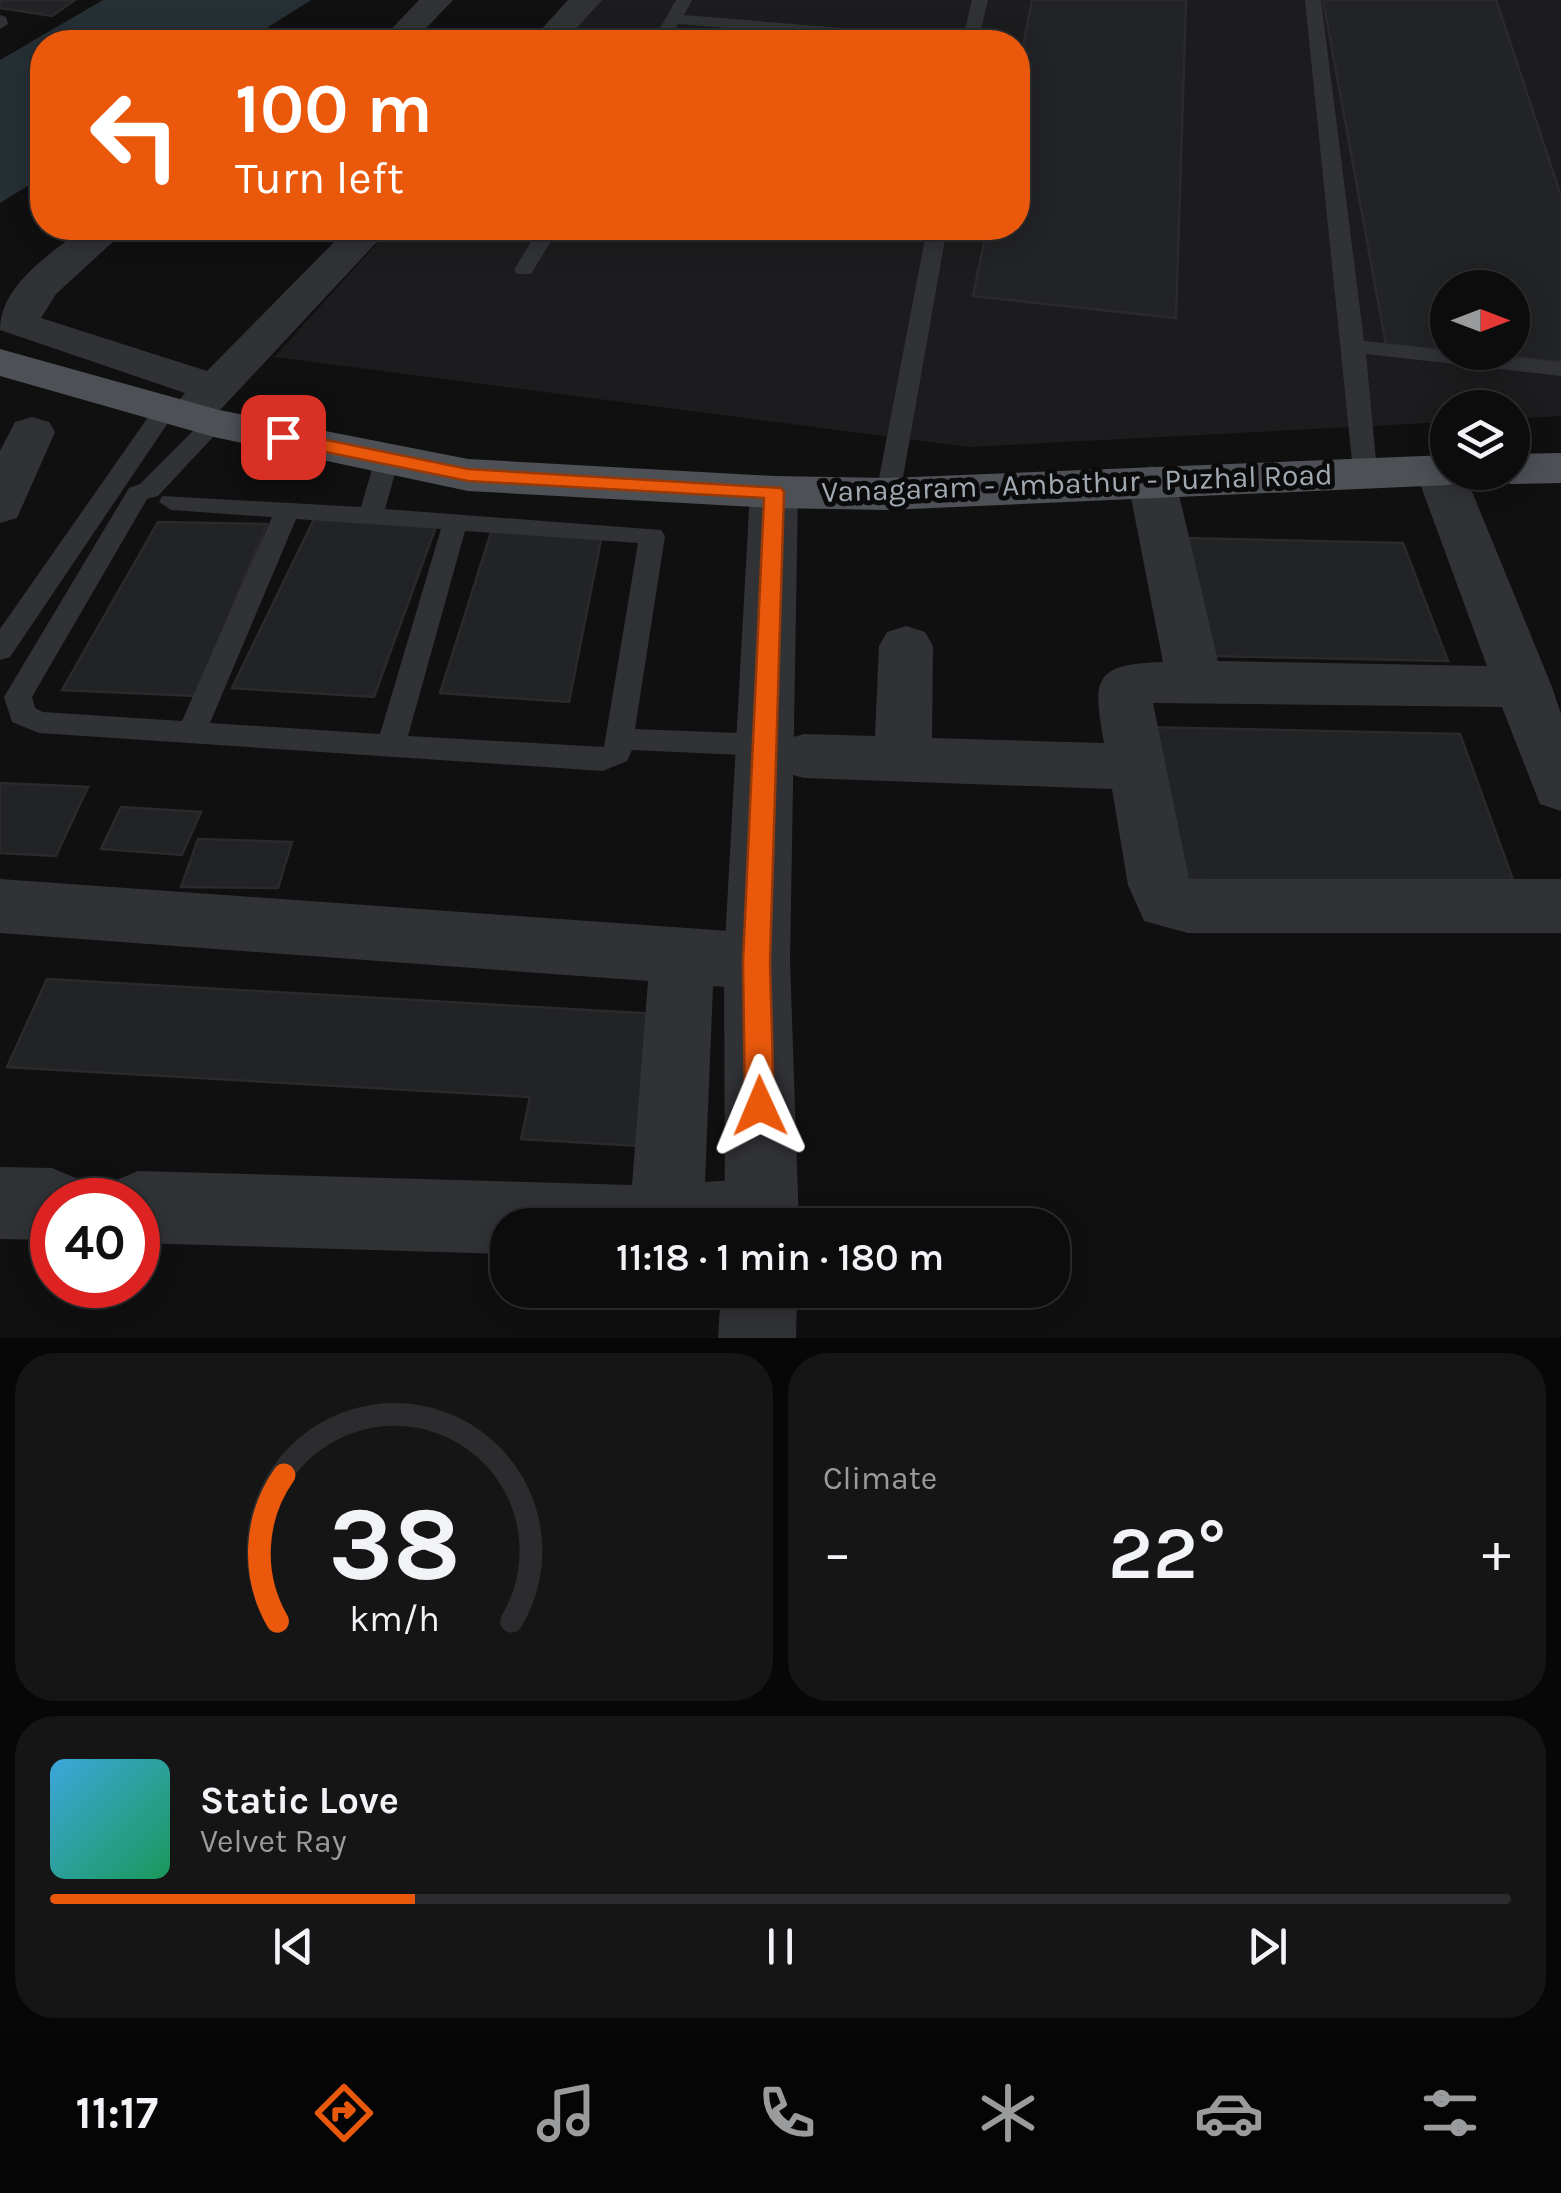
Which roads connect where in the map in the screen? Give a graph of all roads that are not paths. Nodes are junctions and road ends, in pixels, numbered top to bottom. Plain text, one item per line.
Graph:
1 (436, 0) edge
2 (586, 0) edge
3 (684, 0) edge
4 (980, 0) edge
5 (1314, 0) edge
6 (674, 18) junction
7 (407, 30) edge
8 (557, 30) edge
9 (667, 30) edge
10 (812, 30) edge
11 (973, 30) edge
12 (94, 240) edge
13 (358, 240) edge
14 (542, 240) edge
15 (934, 240) edge
16 (524, 270) dead end
17 (1354, 346) junction
18 (0, 362) edge
19 (1561, 369) edge
20 (196, 408) junction
21 (32, 432) dead end
22 (388, 459) junction
23 (1561, 468) edge
24 (1530, 469) edge
25 (1430, 470) edge
26 (1365, 472) junction
27 (1152, 482) junction
28 (1453, 490) edge
29 (774, 492) junction
30 (888, 494) junction
31 (172, 502) dead end
32 (0, 508) edge
33 (287, 512) junction
34 (370, 517) junction
35 (455, 523) junction
36 (906, 646) dead end
37 (0, 650) edge
38 (1195, 681) junction
39 (1543, 695) edge
40 (192, 731) junction
41 (620, 739) junction
42 (1561, 744) edge
43 (390, 746) junction
44 (784, 751) junction
45 (903, 760) junction
46 (1138, 767) junction
47 (1561, 788) edge
48 (0, 906) edge
49 (1561, 906) edge
50 (682, 956) junction
51 (756, 962) junction
52 (0, 1202) edge
53 (30, 1203) edge
54 (160, 1207) edge
55 (667, 1208) edge
56 (762, 1208) edge
57 (490, 1217) edge
58 (758, 1308) edge
59 (757, 1338) edge

1 - 7 street
2 - 8 street
3 - 6 lane
4 - 11 lane
5 - 17 lane
6 - 9 lane
6 - 10 lane
12 - 20 street
13 - 20 street
14 - 16 lane
15 - 30 lane
17 - 19 lane
17 - 26 lane
18 - 20 main road, Vanagaram - Ambathur - Puzhal Road
20 - 22 main road, Vanagaram - Ambathur - Puzhal Road
20 - 37 lane
20 - 40 lane
21 - 32 street
22 - 29 main road, Vanagaram - Ambathur - Puzhal Road
22 - 34 lane
23 - 24 main road
25 - 26 main road, Vanagaram - Ambathur - Puzhal Road
26 - 27 main road, Vanagaram - Ambathur - Puzhal Road
27 - 30 main road, Vanagaram - Ambathur - Puzhal Road
27 - 38 street
28 - 39 street
29 - 30 main road, Vanagaram - Ambathur - Puzhal Road
29 - 44 street
31 - 33 lane
33 - 34 lane
33 - 40 lane
34 - 35 lane
35 - 41 lane
35 - 43 lane
36 - 45 street
38 - 39 street
38 - 46 street
39 - 42 street
39 - 47 street
40 - 43 lane
41 - 43 lane
41 - 44 lane
44 - 45 street
44 - 51 street
45 - 46 street
46 - 49 street
48 - 50 street
50 - 51 street
50 - 55 street
51 - 56 street
52 - 53 street
54 - 57 street
58 - 59 street

